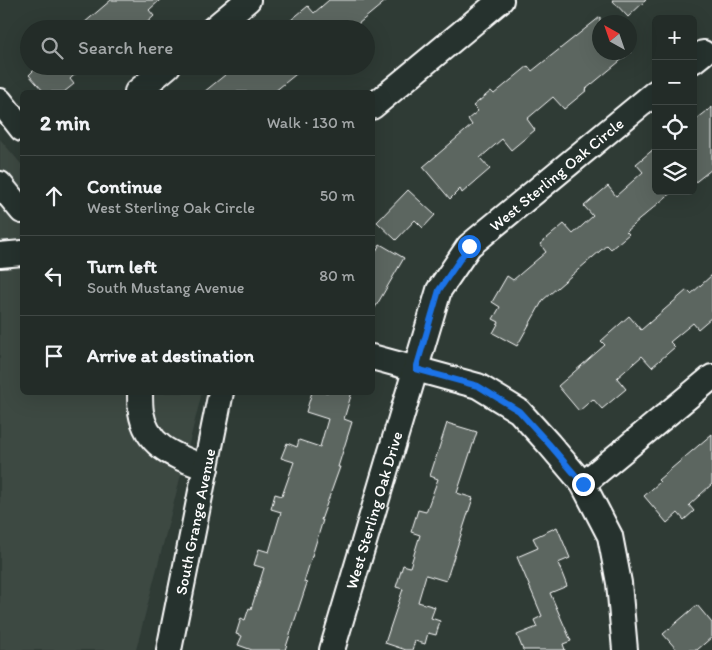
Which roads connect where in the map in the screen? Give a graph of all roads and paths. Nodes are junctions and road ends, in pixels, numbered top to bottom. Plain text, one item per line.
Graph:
1 (248, 0) edge
2 (501, 0) edge
3 (224, 20) edge
4 (157, 75) edge
5 (139, 90) edge
6 (652, 95) edge
7 (0, 101) edge
8 (375, 105) edge
9 (20, 126) edge
10 (0, 184) edge
11 (20, 209) edge
12 (20, 253) edge
13 (0, 255) edge
14 (375, 358) edge
15 (416, 369) junction
16 (712, 377) edge
17 (140, 395) edge
18 (220, 395) edge
19 (206, 468) junction
20 (583, 484) junction
21 (169, 650) edge
22 (332, 650) edge
23 (625, 650) edge

1 - 3 street
2 - 8 street
4 - 5 street
6 - 15 street, West Sterling Oak Circle
7 - 9 street
10 - 11 street
12 - 13 street
14 - 15 street
15 - 20 street
15 - 22 street, West Sterling Oak Drive
16 - 20 street
17 - 19 street
18 - 19 street, South Grange Avenue
19 - 21 street, South Grange Avenue
20 - 23 street

